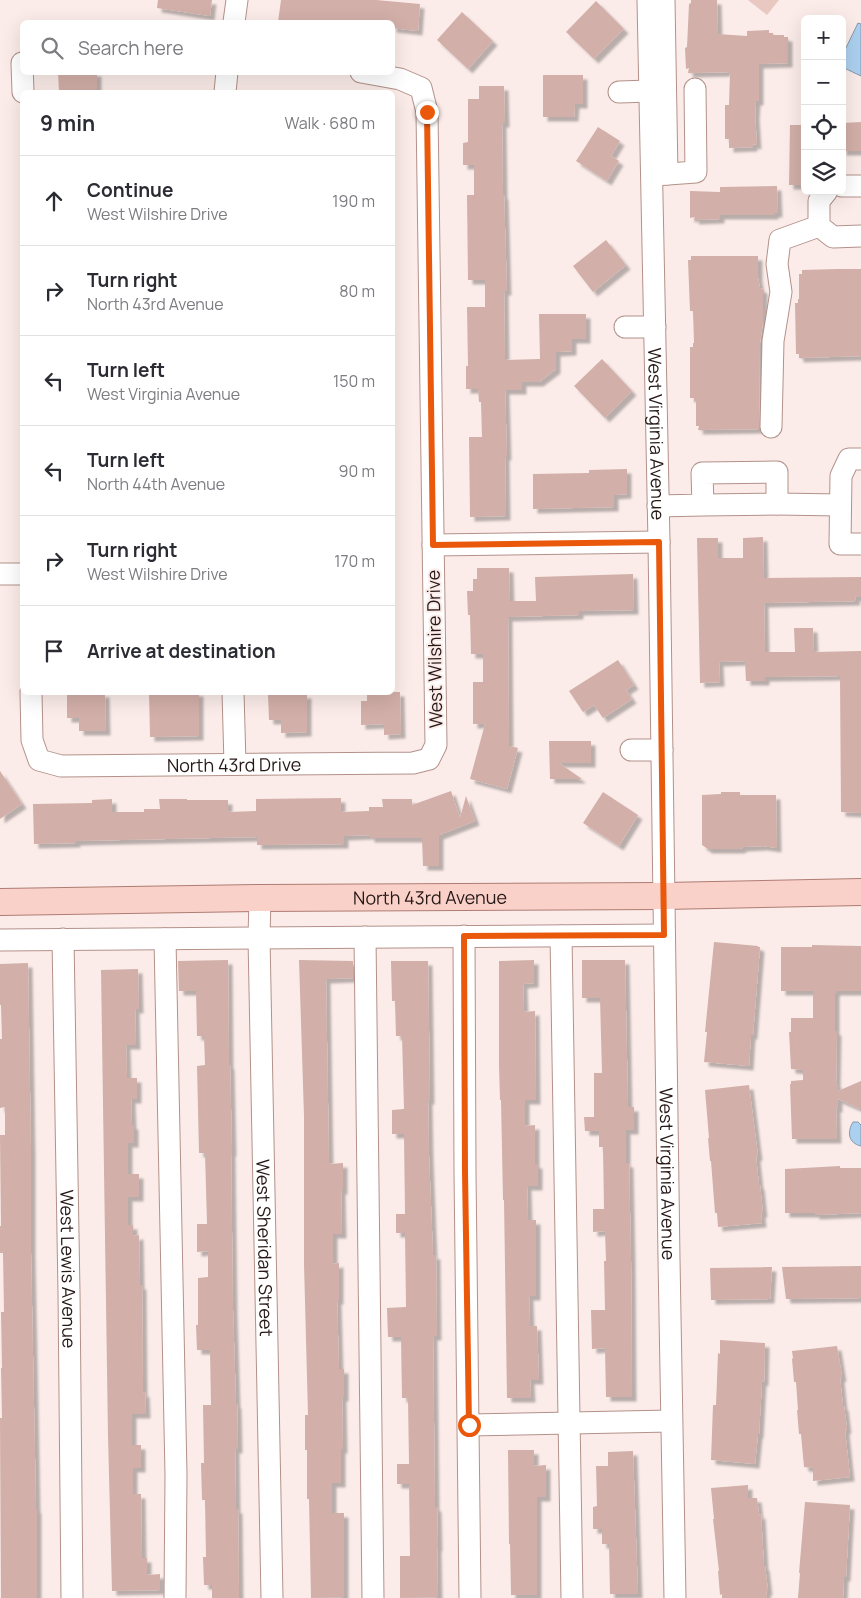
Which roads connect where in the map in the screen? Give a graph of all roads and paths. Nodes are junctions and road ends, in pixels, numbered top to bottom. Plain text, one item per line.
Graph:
1 (237, 0) edge
2 (648, 0) edge
3 (664, 0) edge
4 (234, 20) edge
5 (22, 75) edge
6 (227, 75) edge
7 (378, 75) edge
8 (695, 89) dead end
9 (23, 90) edge
10 (225, 90) edge
11 (650, 91) junction
12 (618, 92) dead end
13 (659, 174) junction
14 (846, 186) edge
15 (861, 186) edge
16 (824, 195) edge
17 (819, 226) junction
18 (861, 236) edge
19 (626, 327) dead end
20 (654, 327) junction
21 (771, 427) dead end
22 (861, 458) edge
23 (777, 504) junction
24 (703, 505) junction
25 (840, 505) junction
26 (658, 506) junction
27 (659, 542) junction
28 (861, 544) edge
29 (433, 545) junction
30 (0, 574) edge
31 (20, 574) edge
32 (31, 695) edge
33 (233, 695) edge
34 (631, 750) dead end
35 (662, 750) junction
36 (429, 759) joint
37 (235, 764) junction
38 (861, 892) edge
39 (664, 896) junction
40 (260, 898) junction
41 (0, 902) edge
42 (664, 935) junction
43 (464, 936) junction
44 (561, 936) junction
45 (365, 937) junction
46 (165, 938) junction
47 (259, 938) junction
48 (63, 939) junction
49 (0, 940) edge
50 (671, 1421) junction
51 (568, 1424) junction
52 (469, 1425) junction
53 (72, 1598) edge
54 (175, 1598) edge
55 (272, 1598) edge
56 (373, 1598) edge
57 (470, 1598) edge
58 (572, 1598) edge
59 (675, 1598) edge

1 - 4 street
2 - 11 street, West Virginia Avenue
3 - 13 street
5 - 9 street
6 - 10 street
7 - 29 street, West Wilshire Drive
8 - 13 street
11 - 12 street
11 - 13 street, West Virginia Avenue
13 - 20 street, West Virginia Avenue
14 - 15 street
16 - 17 street
17 - 18 street
17 - 21 street
19 - 20 street, West Virginia Avenue
20 - 26 street, West Virginia Avenue
22 - 25 street
23 - 24 street
23 - 24 street
23 - 25 street
24 - 26 street
25 - 28 street
26 - 27 street, West Virginia Avenue
27 - 29 street
27 - 35 street, West Virginia Avenue
29 - 36 street, West Wilshire Drive
30 - 31 street
32 - 37 street, North 43rd Drive
33 - 37 street
34 - 35 street
35 - 39 street, West Virginia Avenue
36 - 37 street, North 43rd Drive
38 - 39 main road, North 43rd Avenue
39 - 40 main road, North 43rd Avenue
39 - 42 street, West Virginia Avenue
40 - 41 main road, North 43rd Avenue
40 - 47 street, West Sheridan Street
42 - 44 street
42 - 50 street, West Virginia Avenue
43 - 44 street
43 - 45 street
43 - 52 street
44 - 51 street
45 - 47 street
45 - 56 street
46 - 47 street
46 - 48 street
46 - 54 street
47 - 55 street, West Sheridan Street
48 - 49 street
48 - 53 street, West Lewis Avenue
50 - 51 street
50 - 59 street, West Virginia Avenue
51 - 52 street
51 - 58 street
52 - 57 street

